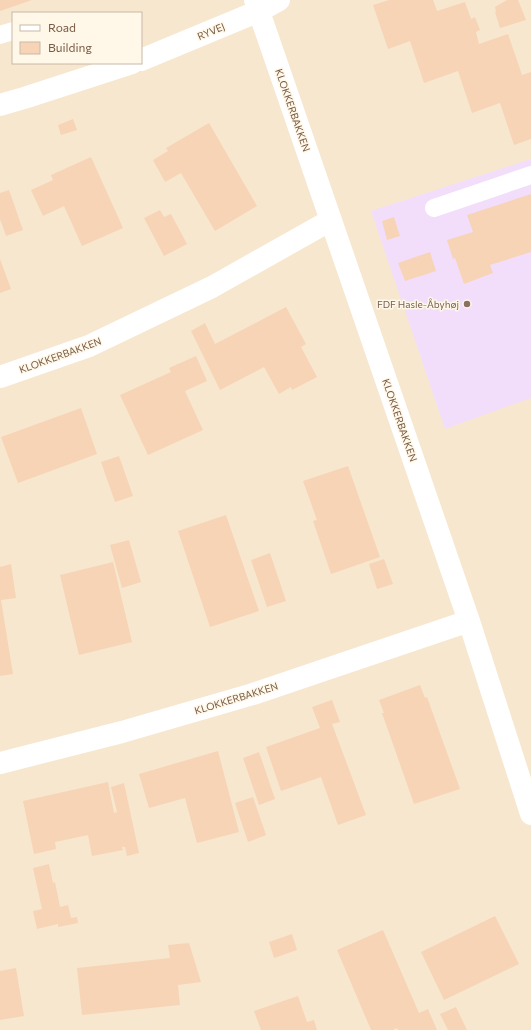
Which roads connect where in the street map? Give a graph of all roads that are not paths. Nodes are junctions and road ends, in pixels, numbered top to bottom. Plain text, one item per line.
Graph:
1 (279, 0) edge
2 (257, 6) edge
3 (12, 31) edge
4 (0, 35) edge
5 (142, 60) edge
6 (129, 64) edge
7 (0, 105) edge
8 (531, 175) edge
9 (434, 208) dead end
10 (331, 220) junction
11 (0, 376) edge
12 (468, 621) junction
13 (0, 763) edge
14 (531, 814) edge

1 - 2 street, RYVEJ
2 - 5 street, RYVEJ
2 - 10 street, KLOKKERBAKKEN
3 - 4 lane
6 - 7 street
8 - 9 lane
10 - 11 street, KLOKKERBAKKEN
10 - 12 street, KLOKKERBAKKEN
12 - 13 street, KLOKKERBAKKEN
12 - 14 street, KLOKKERBAKKEN

